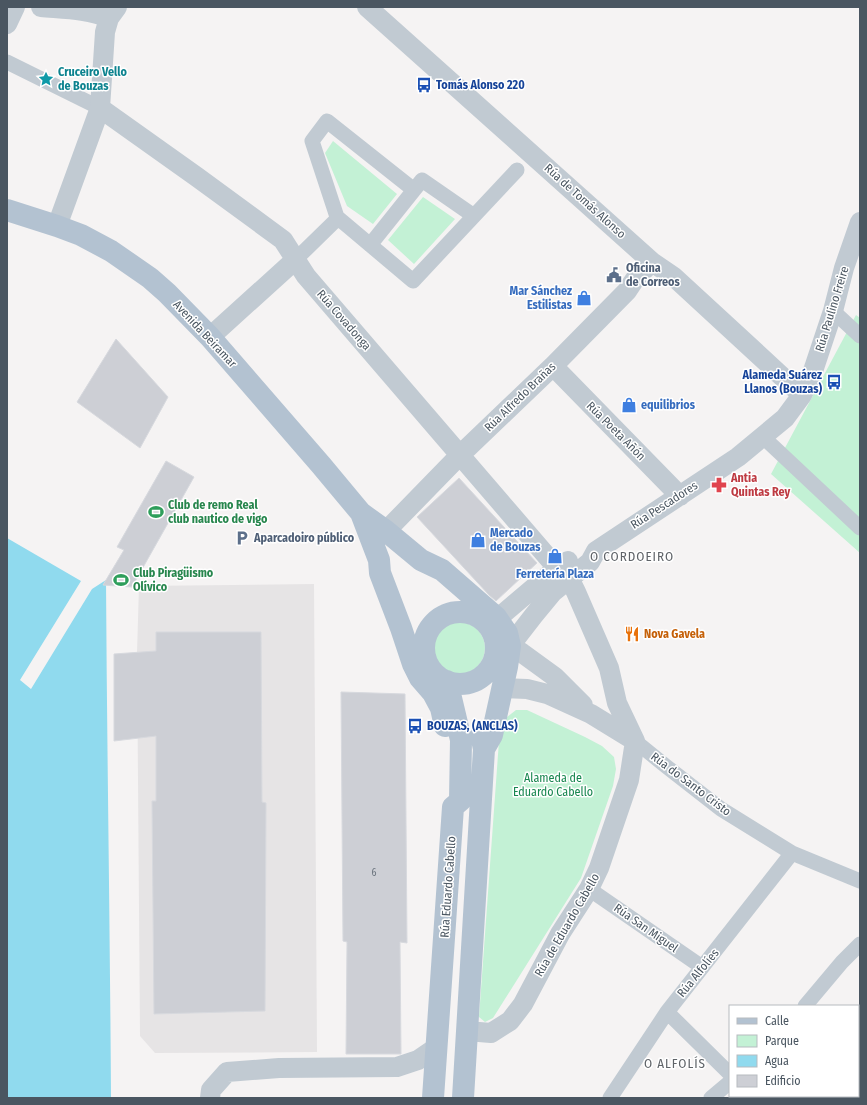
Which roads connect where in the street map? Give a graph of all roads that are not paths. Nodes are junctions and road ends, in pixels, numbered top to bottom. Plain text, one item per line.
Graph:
1 (15, 7) edge
2 (41, 7) edge
3 (368, 7) edge
4 (113, 12) edge
5 (7, 24) edge
6 (7, 62) edge
7 (100, 108) junction
8 (517, 170) dead end
9 (414, 190) junction
10 (7, 210) edge
11 (474, 216) junction
12 (337, 217) junction
13 (860, 222) edge
14 (57, 226) junction
15 (370, 245) junction
16 (295, 260) junction
17 (652, 262) junction
18 (833, 311) junction
19 (860, 336) edge
20 (210, 337) junction
21 (552, 366) junction
22 (802, 395) junction
23 (763, 437) junction
24 (460, 455) junction
25 (680, 496) junction
26 (361, 513) junction
27 (860, 528) edge
28 (386, 531) junction
29 (379, 560) junction
30 (421, 560) junction
31 (563, 573) junction
32 (489, 626) junction
33 (425, 646) junction
34 (492, 665) junction
35 (456, 683) junction
36 (495, 688) junction
37 (591, 714) junction
38 (635, 741) junction
39 (453, 807) junction
40 (792, 853) junction
41 (860, 881) edge
42 (589, 889) junction
43 (860, 944) edge
44 (702, 967) junction
45 (806, 1005) edge
46 (666, 1012) junction
47 (467, 1032) junction
48 (437, 1047) junction
49 (729, 1073) edge
50 (729, 1083) edge
51 (210, 1098) edge
52 (433, 1098) edge
53 (463, 1098) edge
54 (610, 1098) edge
55 (711, 1098) edge

1 - 5 street
2 - 4 street
3 - 17 street, Rúa de Tomás Alonso
4 - 7 street
6 - 7 street
7 - 14 street
7 - 16 street, Rúa Covadonga
8 - 11 street
9 - 11 street
9 - 12 street
9 - 15 street
10 - 14 main road, Avenida Beiramar
11 - 15 street
12 - 15 street
12 - 16 street
13 - 18 street, Rúa Paulino Freire
14 - 20 main road, Avenida Beiramar
16 - 20 street
16 - 24 street, Rúa Covadonga
17 - 21 street, Rúa Alfredo Brañas
17 - 22 street, Rúa de Tomás Alonso
18 - 19 street
18 - 22 street, Rúa Paulino Freire
20 - 26 main road, Avenida Beiramar
21 - 24 street, Rúa Alfredo Brañas
21 - 25 street, Rúa Poeta Añón
22 - 23 street, Rúa Pescadores
23 - 25 street, Rúa Pescadores
23 - 27 street
24 - 28 street, Rúa Alfredo Brañas
24 - 31 street, Rúa Covadonga
25 - 31 street, Rúa Pescadores
26 - 28 main road, Avenida Beiramar
26 - 29 main road, Avenida Beiramar
28 - 30 main road, Avenida Beiramar
29 - 33 main road, Avenida Beiramar
29 - 39 main road
30 - 32 main road, Avenida Beiramar
30 - 32 main road, Avenida Beiramar
31 - 32 street, Rúa Pescadores
31 - 32 street, Rúa Pescadores
31 - 38 street
32 - 33 main road
32 - 34 main road
32 - 36 main road
32 - 37 street, Rúa do Santo Cristo
33 - 35 main road, Avenida Beiramar
34 - 35 main road
34 - 36 main road
35 - 36 main road, Rúa do Santo Cristo
35 - 39 main road, Rúa Eduardo Cabello
36 - 37 street, Rúa do Santo Cristo
36 - 47 main road
37 - 38 street, Rúa do Santo Cristo
38 - 40 street, Rúa do Santo Cristo
38 - 42 street, Rúa de Eduardo Cabello
39 - 48 main road, Rúa Eduardo Cabello
40 - 41 street, Rúa do Santo Cristo
40 - 44 street, Rúa Alfolíes
42 - 44 street, Rúa San Miguel
42 - 47 street, Rúa de Eduardo Cabello
43 - 45 street
44 - 46 street, Rúa Alfolíes
46 - 49 street
46 - 54 street, Rúa Alfolíes
47 - 53 main road
48 - 51 street
48 - 52 main road, Rúa Eduardo Cabello
50 - 55 street

